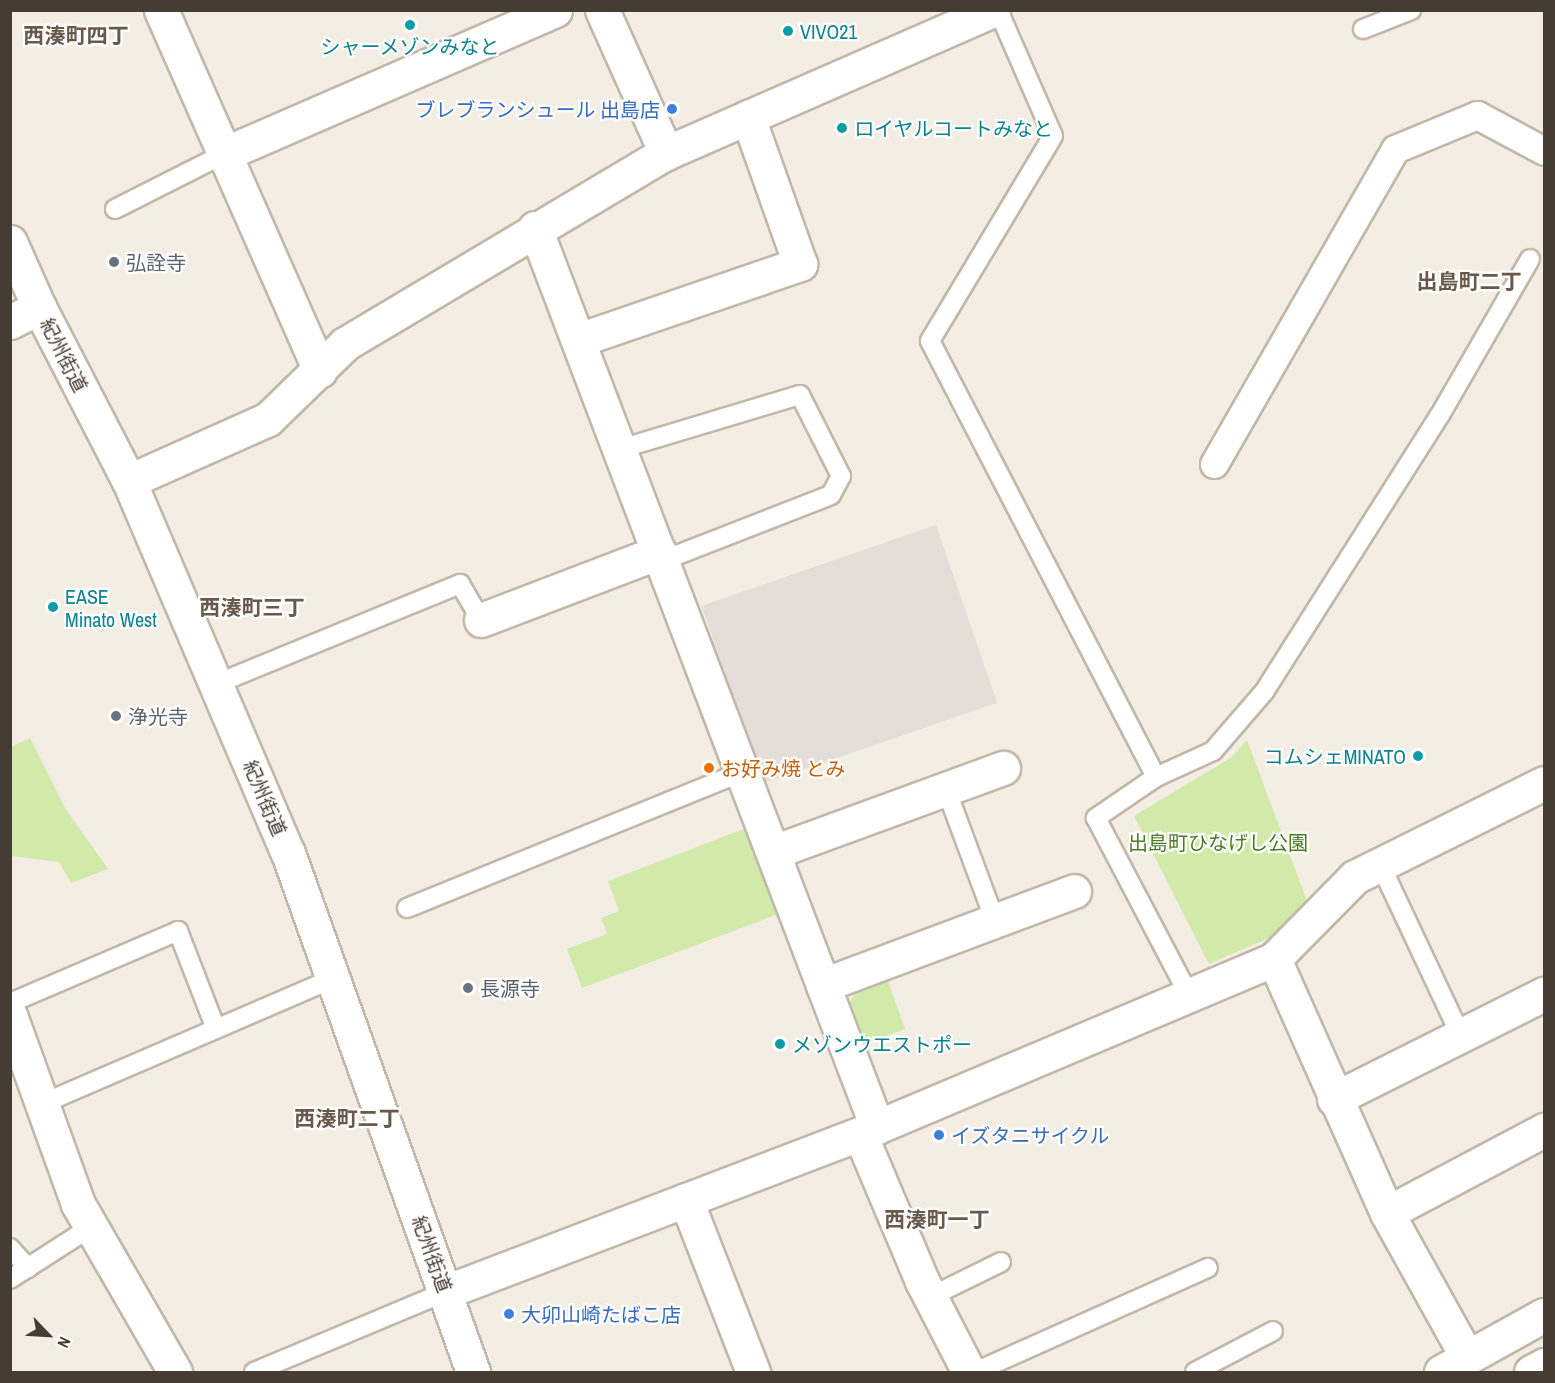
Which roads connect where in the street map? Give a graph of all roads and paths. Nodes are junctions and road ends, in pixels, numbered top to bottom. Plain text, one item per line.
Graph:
1 (161, 10) edge
2 (555, 10) edge
3 (602, 10) edge
4 (993, 10) edge
5 (998, 10) edge
6 (1411, 10) edge
7 (1363, 29) dead end
8 (748, 117) junction
9 (1545, 152) edge
10 (666, 153) junction
11 (224, 154) junction
12 (115, 209) dead end
13 (535, 228) junction
14 (10, 242) edge
15 (1530, 259) dead end
16 (39, 307) junction
17 (10, 322) edge
18 (578, 340) junction
19 (320, 370) junction
20 (620, 449) junction
21 (1214, 464) dead end
22 (129, 481) junction
23 (660, 557) junction
24 (481, 620) joint
25 (216, 684) junction
26 (1003, 768) dead end
27 (742, 772) junction
28 (1156, 777) junction
29 (1545, 783) edge
30 (946, 789) junction
31 (773, 852) junction
32 (1380, 864) junction
33 (1074, 891) dead end
34 (407, 909) dead end
35 (995, 921) junction
36 (1274, 959) junction
37 (333, 978) junction
38 (823, 985) junction
39 (1545, 994) edge
40 (1190, 995) junction
41 (10, 1003) edge
42 (10, 1015) edge
43 (216, 1029) junction
44 (1461, 1036) junction
45 (1334, 1100) junction
46 (44, 1102) junction
47 (868, 1130) junction
48 (1545, 1130) edge
49 (686, 1200) junction
50 (1386, 1213) junction
51 (91, 1227) junction
52 (10, 1248) edge
53 (1001, 1262) dead end
54 (28, 1268) junction
55 (1208, 1268) dead end
56 (10, 1279) edge
57 (446, 1292) junction
58 (930, 1297) junction
59 (1545, 1315) edge
60 (1273, 1331) dead end
61 (1454, 1365) edge
62 (1545, 1365) edge
63 (175, 1372) edge
64 (254, 1372) edge
65 (473, 1372) edge
66 (753, 1372) edge
67 (969, 1372) edge
68 (975, 1372) edge
69 (1195, 1372) edge
70 (1530, 1372) edge

1 - 11 street
2 - 11 street
3 - 10 street
4 - 8 street
5 - 28 lane
6 - 7 lane
8 - 10 street
8 - 18 street
9 - 21 street
10 - 13 street
11 - 12 lane
11 - 19 street
13 - 18 street
13 - 19 street
14 - 16 street, 紀州街道
15 - 28 lane
16 - 17 street
16 - 22 street, 紀州街道
18 - 20 street
19 - 22 street
20 - 23 street
20 - 23 lane
22 - 25 street, 紀州街道
23 - 24 street
23 - 27 street
24 - 25 lane
25 - 37 street, 紀州街道
26 - 30 street
27 - 31 street
27 - 34 lane
28 - 40 lane
29 - 32 street
30 - 31 street
30 - 35 lane
31 - 38 street
32 - 36 street
32 - 44 lane
33 - 35 street
35 - 38 street
36 - 40 street
36 - 45 street
37 - 43 lane
37 - 57 street, 紀州街道
38 - 47 street
39 - 44 street
40 - 47 street
41 - 43 lane
42 - 46 street
43 - 46 lane
44 - 45 street
45 - 50 street
46 - 51 street
47 - 49 street
47 - 58 street
48 - 50 street
49 - 57 street
49 - 66 street
50 - 61 street
51 - 54 lane
51 - 63 street
52 - 54 lane
53 - 58 lane
54 - 56 lane
55 - 68 lane
57 - 64 lane
57 - 65 street, 紀州街道
58 - 67 street
59 - 61 street
60 - 69 lane
62 - 70 street

